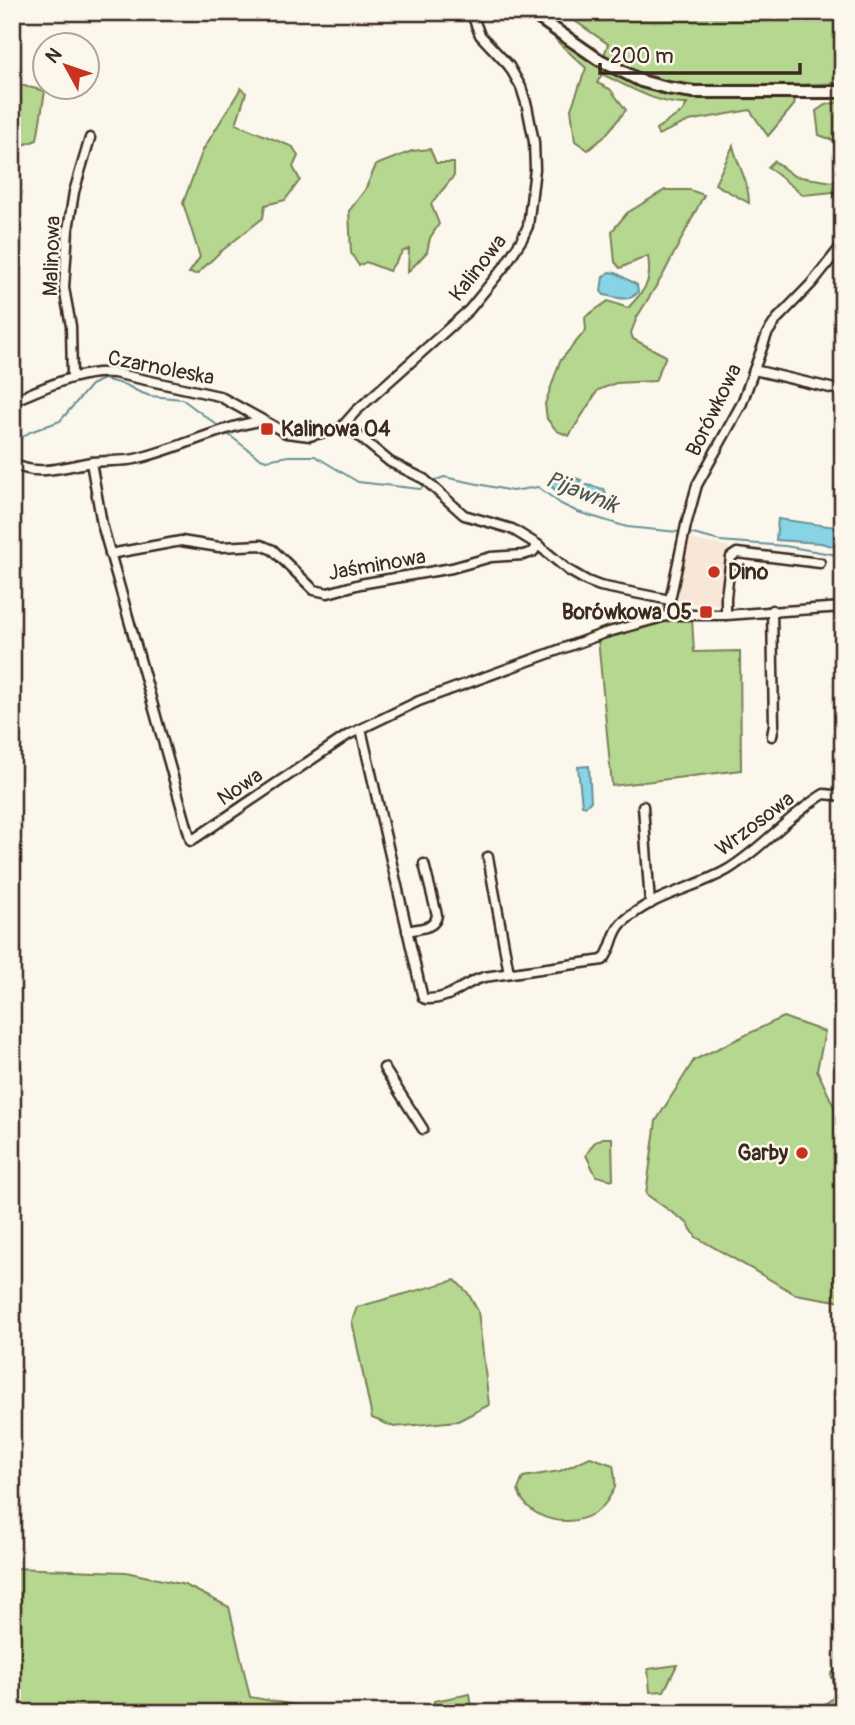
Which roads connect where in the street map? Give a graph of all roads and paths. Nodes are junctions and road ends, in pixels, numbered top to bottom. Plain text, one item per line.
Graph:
1 (471, 12) edge
2 (530, 12) edge
3 (843, 92) edge
4 (90, 138) dead end
5 (843, 244) edge
6 (754, 370) junction
7 (72, 377) junction
8 (843, 391) edge
9 (12, 401) edge
10 (260, 421) junction
11 (341, 428) junction
12 (91, 462) junction
13 (12, 463) edge
14 (538, 545) junction
15 (110, 554) junction
16 (820, 563) dead end
17 (670, 600) junction
18 (843, 607) edge
19 (772, 610) junction
20 (670, 615) junction
21 (726, 615) junction
22 (361, 729) junction
23 (772, 736) dead end
24 (843, 796) edge
25 (643, 806) dead end
26 (488, 857) dead end
27 (424, 864) dead end
28 (650, 904) junction
29 (407, 931) junction
30 (509, 973) junction
31 (384, 1068) dead end
32 (423, 1129) dead end

1 - 11 street, Kalinowa
2 - 3 main road
4 - 7 street, Malinowa
5 - 6 street, Borówkowa
6 - 8 street
6 - 17 street, Borówkowa
7 - 9 street, Czarnoleska
7 - 10 street, Czarnoleska
10 - 11 street, Czarnoleska
10 - 12 street
11 - 14 street
12 - 13 street
12 - 15 street, Nowa
14 - 15 street, Jaśminowa
14 - 17 street
15 - 22 street, Nowa
16 - 21 street
17 - 20 street, Borówkowa
18 - 19 street
19 - 21 street
19 - 23 street
20 - 21 street
20 - 22 street, Nowa
22 - 29 street, Wrzosowa
24 - 28 street, Wrzosowa
25 - 28 street
26 - 30 street
27 - 29 street
28 - 30 street, Wrzosowa
29 - 30 street, Wrzosowa
31 - 32 street

